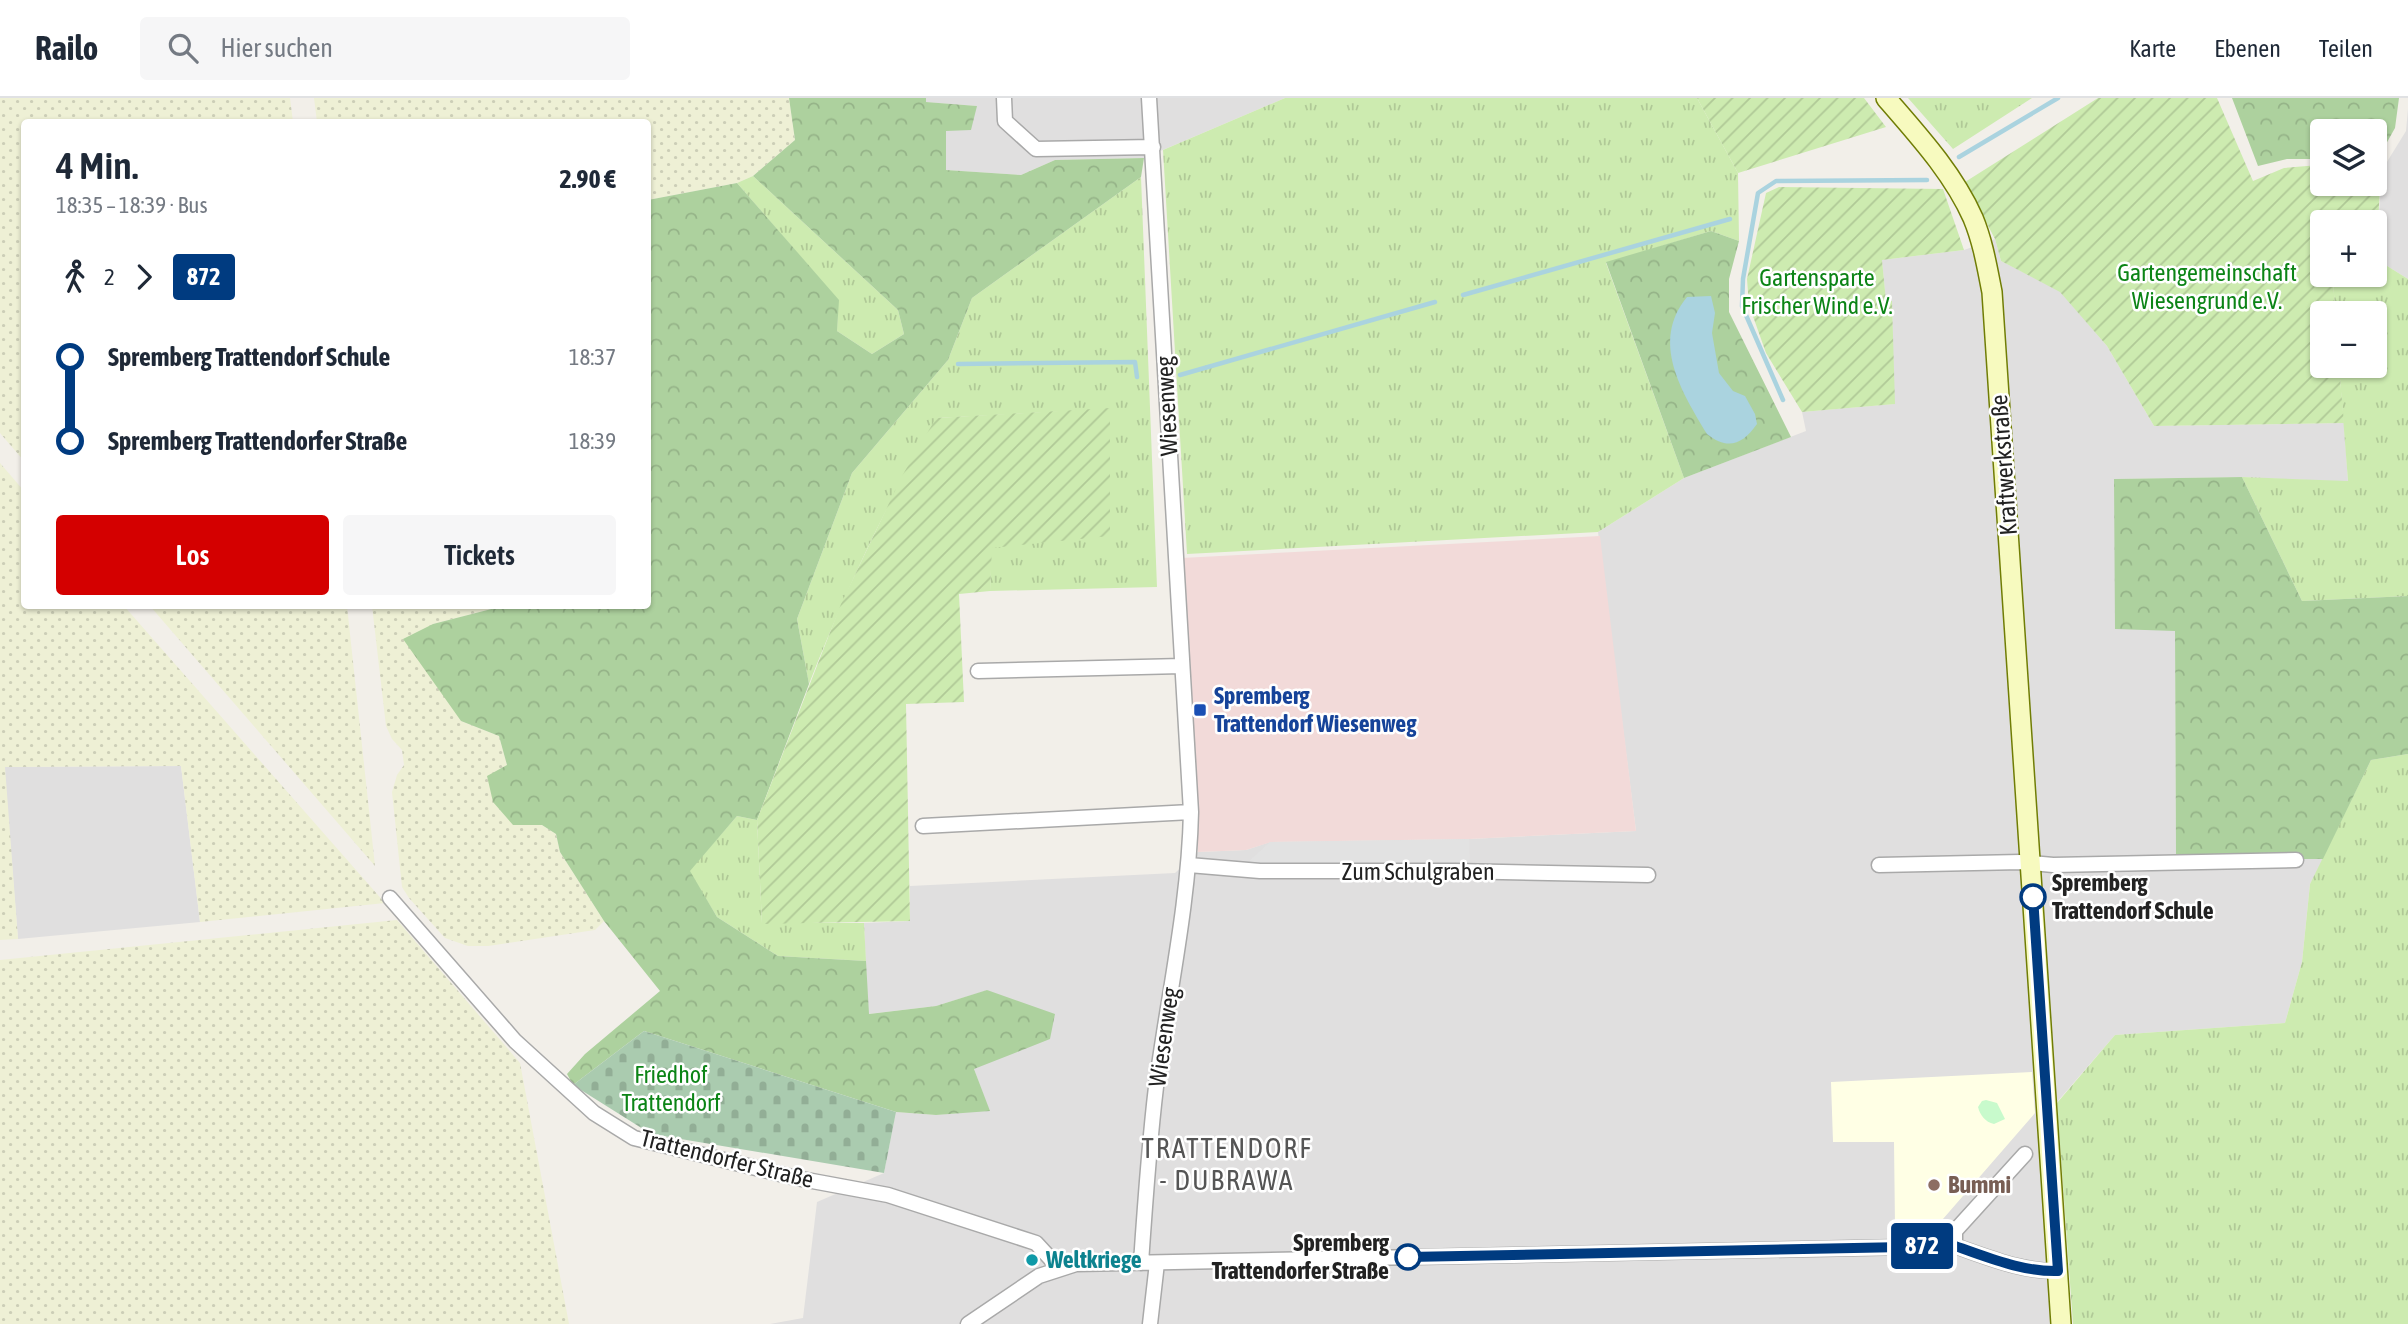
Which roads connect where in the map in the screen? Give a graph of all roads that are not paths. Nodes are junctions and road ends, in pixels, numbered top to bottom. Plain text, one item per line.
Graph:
1 (1004, 98) edge
2 (1149, 98) edge
3 (1886, 98) edge
4 (1153, 147) junction
5 (1182, 666) junction
6 (978, 671) dead end
7 (1191, 812) junction
8 (923, 826) dead end
9 (2296, 860) dead end
10 (2031, 862) junction
11 (1189, 865) junction
12 (1879, 865) dead end
13 (1648, 875) dead end
14 (390, 898) dead end
15 (2025, 1154) dead end
16 (1955, 1246) junction
17 (1141, 1263) junction
18 (1157, 1263) junction
19 (1059, 1268) junction
20 (2058, 1271) junction
21 (968, 1324) edge
22 (1150, 1324) edge
23 (2062, 1324) edge

1 - 4 street
2 - 4 street, Wiesenweg
3 - 10 main road, Kraftwerkstraße
4 - 5 street, Wiesenweg
5 - 6 street
5 - 7 street, Wiesenweg
7 - 8 street
7 - 11 street, Wiesenweg
9 - 10 street
10 - 12 street
10 - 20 main road, Kraftwerkstraße
11 - 13 street, Zum Schulgraben
11 - 17 street, Wiesenweg
14 - 19 street, Trattendorfer Straße
15 - 16 street
16 - 18 street
16 - 20 street
17 - 18 street
17 - 19 street
18 - 22 street
19 - 21 street
20 - 23 main road, Kraftwerkstraße

